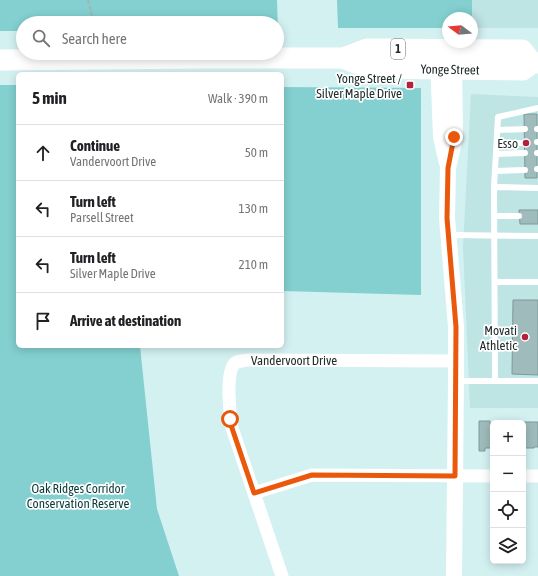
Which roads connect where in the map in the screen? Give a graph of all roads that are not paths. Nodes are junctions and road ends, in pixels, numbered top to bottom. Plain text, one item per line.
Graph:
1 (284, 58) edge
2 (446, 59) junction
3 (0, 60) edge
4 (16, 60) edge
5 (535, 63) edge
6 (538, 108) edge
7 (524, 129) dead end
8 (498, 130) junction
9 (525, 142) dead end
10 (497, 144) junction
11 (525, 153) dead end
12 (496, 154) junction
13 (525, 170) dead end
14 (495, 171) junction
15 (494, 187) junction
16 (538, 188) edge
17 (494, 216) junction
18 (519, 216) dead end
19 (449, 235) junction
20 (494, 235) junction
21 (538, 236) edge
22 (495, 282) junction
23 (538, 282) edge
24 (456, 361) junction
25 (456, 381) junction
26 (495, 381) junction
27 (538, 381) edge
28 (455, 476) junction
29 (490, 476) edge
30 (526, 476) edge
31 (538, 476) edge
32 (254, 493) junction
33 (282, 576) edge
34 (454, 576) edge

1 - 2 main road, Yonge Street / 1
2 - 5 main road, Yonge Street / 1
2 - 19 street
3 - 4 main road, Yonge Street / 1
6 - 8 lane
7 - 8 lane
8 - 10 lane
9 - 10 lane
10 - 12 lane
11 - 12 lane
12 - 14 lane
13 - 14 lane
14 - 15 lane
15 - 16 lane
15 - 17 lane
17 - 18 lane
17 - 20 lane
19 - 20 lane
19 - 24 street
20 - 21 lane
20 - 22 lane
22 - 23 lane
22 - 26 lane
24 - 25 street
24 - 32 street, Vandervoort Drive
25 - 26 lane
25 - 28 street
26 - 27 lane
28 - 29 street
28 - 32 street
28 - 34 street
30 - 31 street
32 - 33 street, Vandervoort Drive

